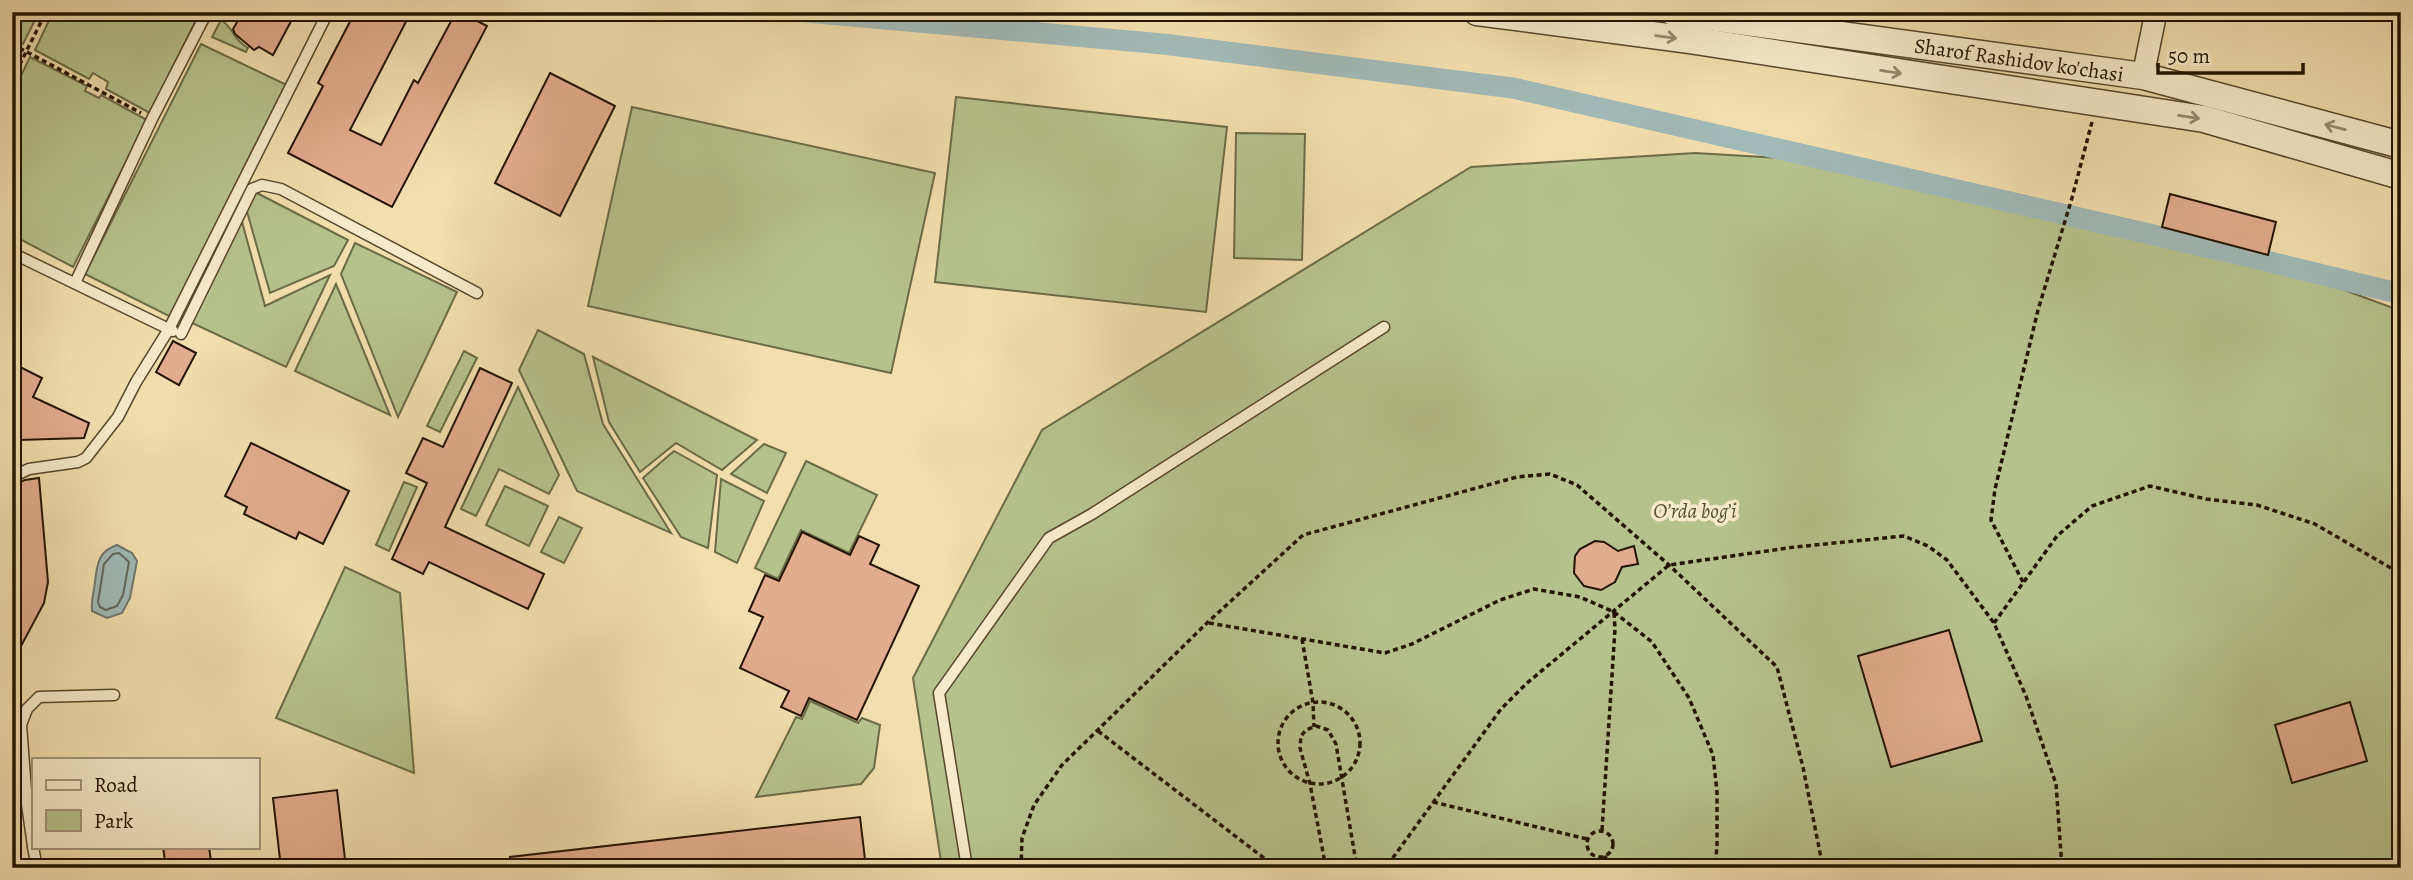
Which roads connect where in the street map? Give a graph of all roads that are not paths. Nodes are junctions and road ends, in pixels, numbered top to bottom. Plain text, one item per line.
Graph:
1 (207, 12) edge
2 (328, 12) edge
3 (1477, 12) edge
4 (1673, 12) edge
5 (2156, 12) edge
6 (2143, 76) junction
7 (2136, 108) junction
8 (2401, 145) edge
9 (2401, 176) edge
10 (12, 253) edge
11 (75, 283) junction
12 (477, 293) dead end
13 (1384, 327) dead end
14 (174, 332) junction
15 (12, 477) edge
16 (114, 695) dead end
17 (32, 839) edge
18 (33, 848) edge
19 (37, 868) edge
20 (967, 868) edge

1 - 11 lane
2 - 14 lane
3 -> 7 street
4 - 6 street, Sharof Rashidov ko'chasi
5 - 6 street
6 - 7 street
8 -> 6 street, Sharof Rashidov ko'chasi
7 -> 9 street
10 - 11 lane
11 - 14 lane
12 - 14 lane
13 - 20 lane
14 - 15 lane
16 - 17 lane
18 - 19 lane

